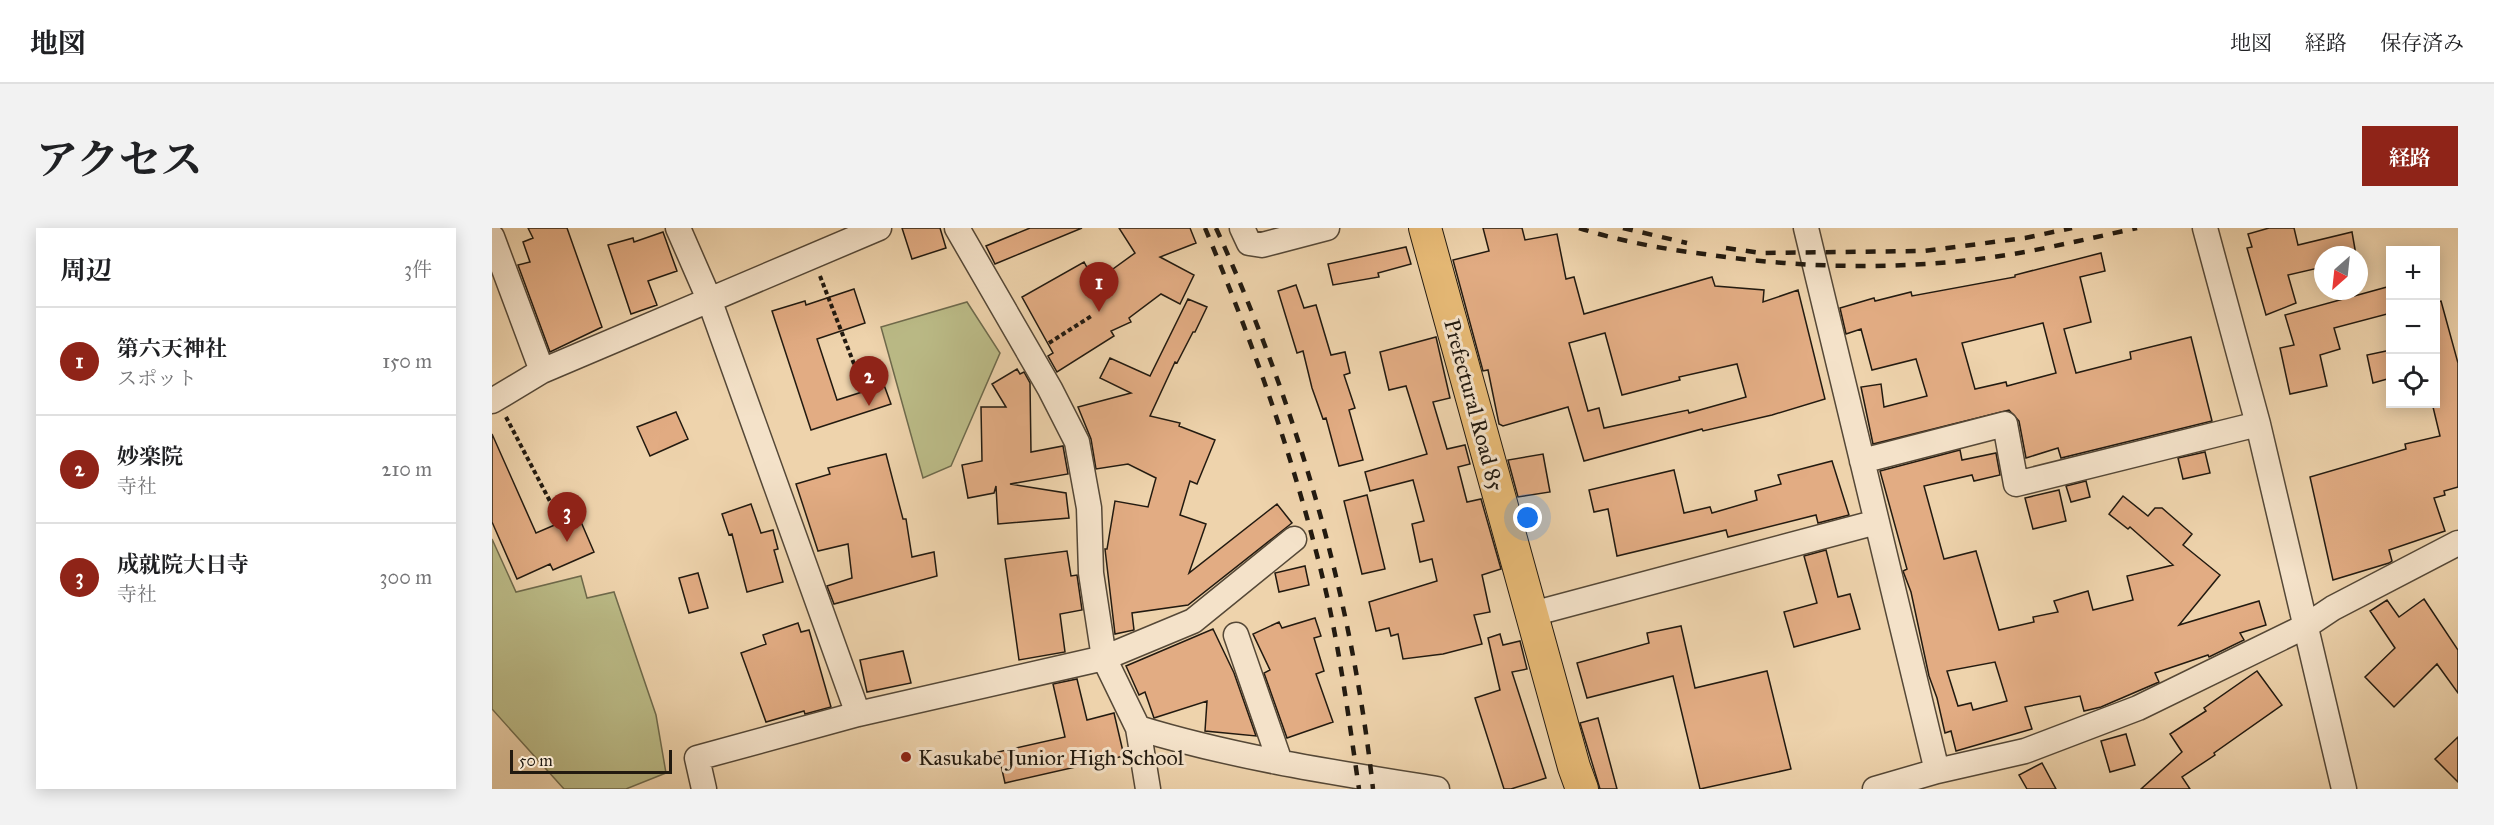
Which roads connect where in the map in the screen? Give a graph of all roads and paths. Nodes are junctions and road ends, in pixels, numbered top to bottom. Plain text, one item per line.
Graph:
1 (678, 228) edge
2 (879, 228) edge
3 (957, 228) edge
4 (1242, 228) edge
5 (1327, 228) edge
6 (1425, 228) edge
7 (1806, 228) edge
8 (2205, 228) edge
9 (492, 237) edge
10 (812, 256) junction
11 (709, 300) junction
12 (1093, 315) dead end
13 (1030, 355) junction
14 (542, 371) junction
15 (861, 382) dead end
16 (498, 407) edge
17 (2258, 424) junction
18 (1862, 461) junction
19 (554, 509) dead end
20 (1877, 522) junction
21 (1294, 539) dead end
22 (2458, 543) edge
23 (1532, 614) junction
24 (2306, 626) junction
25 (1236, 635) dead end
26 (1104, 658) junction
27 (858, 714) junction
28 (1138, 728) junction
29 (1280, 762) junction
30 (1937, 771) junction
31 (704, 789) edge
32 (1148, 789) edge
33 (1437, 789) edge
34 (1582, 789) edge
35 (1875, 789) edge
36 (2344, 789) edge

1 - 11 street
2 - 10 street
3 - 13 street
4 - 5 street
6 - 23 main road, Prefectural Road 85
7 - 18 street
8 - 17 street
9 - 14 street
10 - 11 street
10 - 15 path
11 - 14 street
11 - 27 street
12 - 13 path
13 - 26 street
14 - 16 street
16 - 19 path
17 - 18 street
17 - 24 street
18 - 20 street
20 - 23 street
20 - 30 street
21 - 26 street
22 - 24 street
23 - 34 main road, Prefectural Road 85
24 - 30 street
24 - 36 street
25 - 29 street
26 - 27 street
26 - 28 street
27 - 31 street
28 - 29 street
28 - 32 street
29 - 33 street
30 - 35 street

